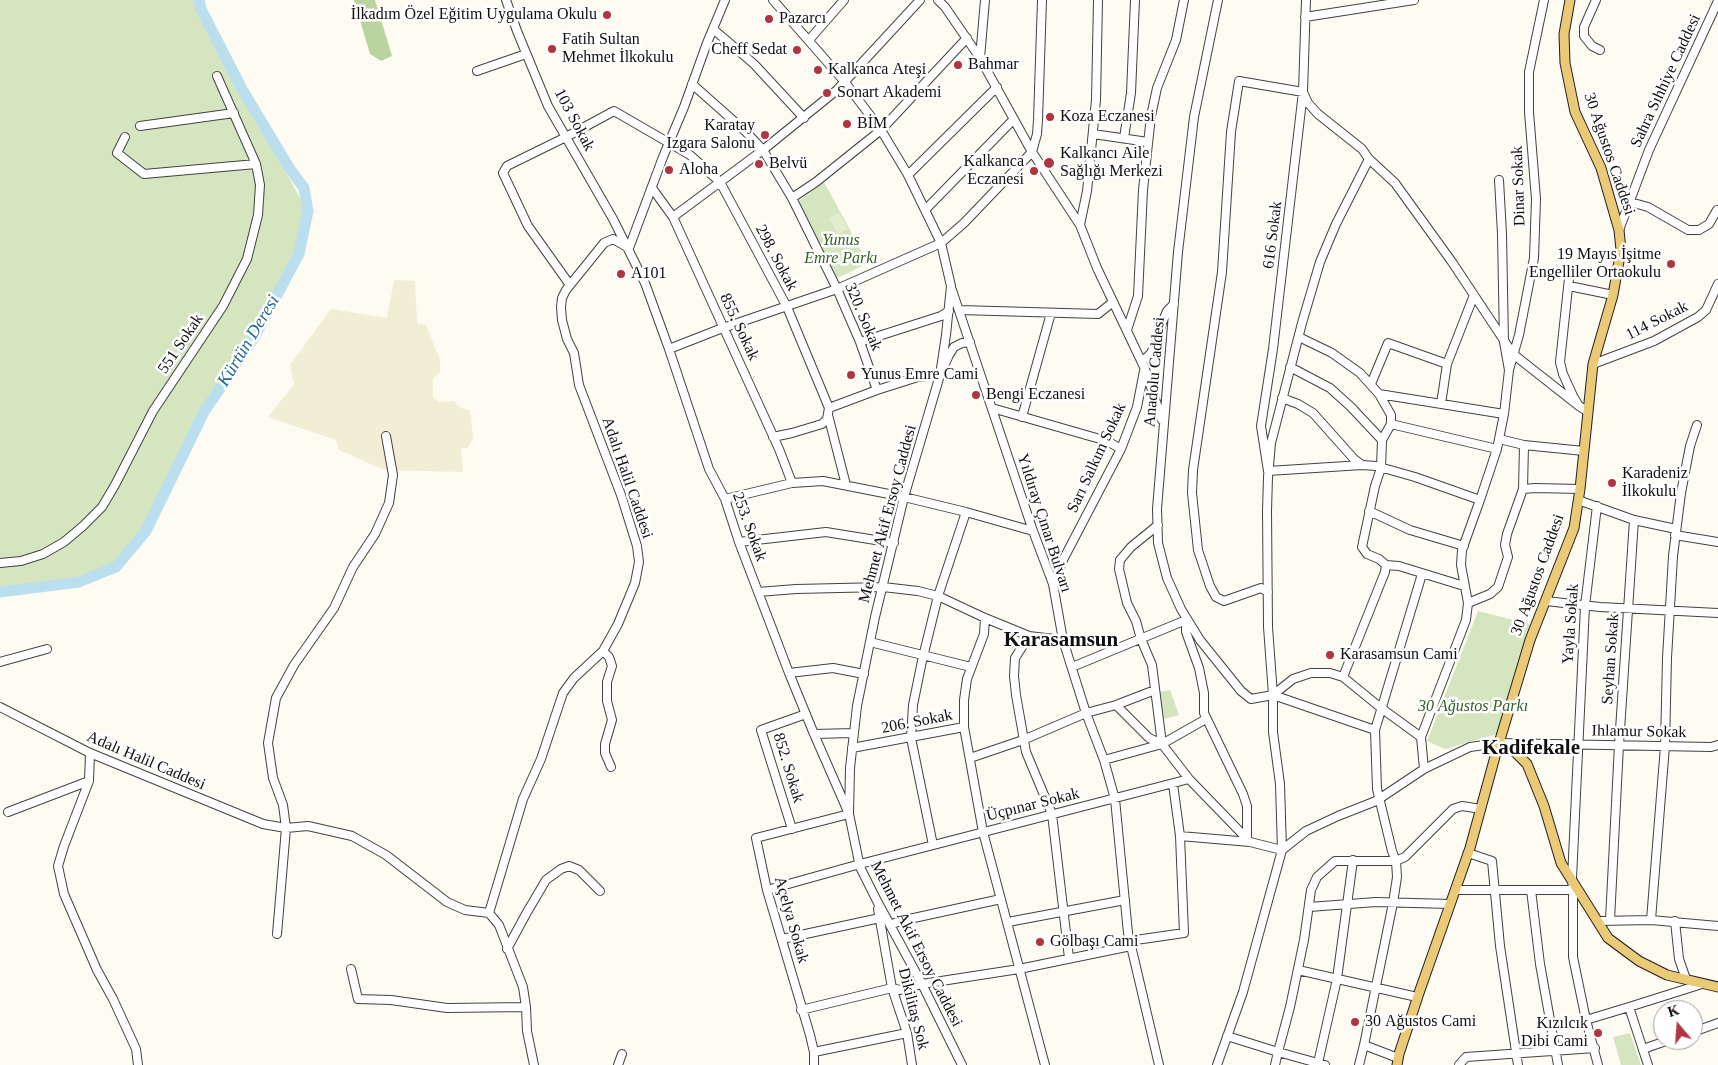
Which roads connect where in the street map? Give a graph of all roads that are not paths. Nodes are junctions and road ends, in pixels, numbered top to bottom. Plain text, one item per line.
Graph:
1 (506, 0) edge
2 (725, 0) edge
3 (844, 0) edge
4 (920, 0) edge
5 (938, 0) edge
6 (986, 0) edge
7 (1042, 0) edge
8 (1098, 0) edge
9 (1135, 0) edge
10 (1184, 0) edge
11 (1218, 0) edge
12 (1306, 0) edge
13 (1414, 0) edge
14 (1544, 0) edge
15 (1570, 0) edge
16 (1596, 0) edge
17 (777, 1) edge
18 (1718, 1) edge
19 (1306, 17) junction
20 (713, 29) junction
21 (966, 38) junction
22 (809, 40) junction
23 (1600, 50) dead end
24 (526, 54) junction
25 (980, 58) junction
26 (477, 71) dead end
27 (217, 76) dead end
28 (844, 81) junction
29 (692, 84) junction
30 (996, 87) junction
31 (1303, 92) junction
32 (234, 113) junction
33 (804, 118) junction
34 (1014, 119) junction
35 (140, 126) dead end
36 (881, 130) junction
37 (1092, 134) junction
38 (125, 137) dead end
39 (566, 137) junction
40 (1124, 138) junction
41 (669, 142) junction
42 (1148, 142) junction
43 (763, 150) junction
44 (1032, 152) junction
45 (1370, 159) junction
46 (256, 164) junction
47 (908, 175) junction
48 (1499, 180) dead end
49 (720, 182) junction
50 (652, 188) junction
51 (792, 198) junction
52 (1630, 202) junction
53 (925, 210) junction
54 (1717, 210) edge
55 (673, 217) junction
56 (1080, 225) junction
57 (1620, 230) junction
58 (941, 243) junction
59 (628, 248) junction
60 (1570, 269) dead end
61 (1718, 284) edge
62 (570, 285) junction
63 (951, 286) junction
64 (1568, 287) junction
65 (837, 289) junction
66 (1474, 295) junction
67 (1613, 295) junction
68 (1113, 302) junction
69 (1174, 304) junction
70 (786, 306) junction
71 (960, 310) junction
72 (949, 311) junction
73 (1050, 313) junction
74 (964, 326) junction
75 (724, 329) junction
76 (1127, 330) junction
77 (946, 335) junction
78 (1299, 337) junction
79 (860, 342) junction
80 (970, 342) junction
81 (1504, 342) junction
82 (669, 349) junction
83 (1513, 354) junction
84 (1446, 364) junction
85 (1593, 364) junction
86 (1143, 365) junction
87 (1290, 367) junction
88 (1509, 370) junction
89 (940, 375) junction
90 (1371, 384) junction
91 (877, 390) junction
92 (1379, 394) junction
93 (1282, 398) junction
94 (1441, 404) junction
95 (992, 408) junction
96 (1583, 408) junction
97 (828, 412) junction
98 (1504, 414) junction
99 (1022, 417) junction
100 (1391, 424) junction
101 (1164, 425) junction
102 (1697, 425) dead end
103 (386, 436) dead end
104 (773, 437) junction
105 (1499, 439) junction
106 (1382, 440) junction
107 (1524, 445) junction
108 (1121, 449) junction
109 (1497, 449) junction
110 (1584, 451) junction
111 (1362, 465) junction
112 (1380, 468) junction
113 (1268, 471) junction
114 (792, 483) junction
115 (846, 484) junction
116 (1523, 489) junction
117 (1580, 489) junction
118 (904, 497) junction
119 (725, 499) junction
120 (1480, 500) junction
121 (1578, 500) junction
122 (1596, 506) junction
123 (966, 512) junction
124 (1369, 512) junction
125 (1634, 520) junction
126 (1158, 525) junction
127 (1033, 531) junction
128 (1676, 532) junction
129 (739, 542) junction
130 (1718, 542) edge
131 (894, 543) junction
132 (1464, 546) junction
133 (0, 563) edge
134 (1386, 565) junction
135 (1422, 574) junction
136 (1053, 584) junction
137 (1464, 586) junction
138 (883, 587) junction
139 (758, 592) junction
140 (1268, 592) junction
141 (938, 596) junction
142 (1546, 601) junction
143 (1468, 603) junction
144 (1585, 606) junction
145 (1628, 609) junction
146 (1670, 611) junction
147 (1718, 613) edge
148 (985, 618) junction
149 (1186, 620) junction
150 (1029, 636) junction
151 (1141, 639) junction
152 (1063, 640) junction
153 (870, 642) junction
154 (47, 649) dead end
155 (604, 651) junction
156 (923, 654) junction
157 (0, 662) edge
158 (972, 667) junction
159 (1072, 667) junction
160 (789, 673) junction
161 (864, 674) junction
162 (1343, 677) junction
163 (1155, 690) junction
164 (1273, 695) junction
165 (1116, 705) junction
166 (0, 707) edge
167 (1381, 708) junction
168 (1086, 713) junction
169 (806, 714) junction
170 (1206, 719) junction
171 (964, 727) junction
172 (1375, 730) junction
173 (854, 732) junction
174 (814, 734) junction
175 (1421, 737) junction
176 (911, 738) junction
177 (1023, 740) junction
178 (1499, 743) junction
179 (1162, 744) junction
180 (1578, 744) junction
181 (1618, 745) junction
182 (1718, 745) edge
183 (1666, 746) junction
184 (852, 748) junction
185 (90, 753) junction
186 (970, 758) junction
187 (1104, 760) junction
188 (611, 767) dead end
189 (1424, 769) junction
190 (1190, 779) junction
191 (89, 781) junction
192 (1173, 784) junction
193 (1115, 799) junction
194 (1379, 800) junction
195 (1481, 808) junction
196 (8, 812) dead end
197 (849, 814) junction
198 (1052, 814) junction
199 (286, 828) junction
200 (792, 829) junction
201 (983, 832) junction
202 (1180, 836) junction
203 (1248, 840) junction
204 (932, 845) junction
205 (1282, 850) junction
206 (1468, 853) junction
207 (1353, 860) junction
208 (1396, 861) junction
209 (860, 864) junction
210 (1572, 878) junction
211 (767, 890) junction
212 (1455, 890) junction
213 (1531, 890) junction
214 (1572, 890) junction
215 (600, 891) dead end
216 (1494, 891) junction
217 (1001, 899) junction
218 (1125, 900) junction
219 (876, 901) junction
220 (1393, 903) junction
221 (1347, 904) junction
222 (1450, 904) junction
223 (1309, 907) junction
224 (1063, 911) junction
225 (490, 913) junction
226 (880, 918) junction
227 (1610, 920) junction
228 (1651, 920) junction
229 (1598, 921) junction
230 (1675, 921) junction
231 (1008, 922) junction
232 (890, 925) junction
233 (1718, 926) edge
234 (277, 934) dead end
235 (782, 939) junction
236 (1130, 944) junction
237 (508, 949) junction
238 (1069, 958) junction
239 (350, 969) dead end
240 (1019, 969) junction
241 (1298, 970) junction
242 (1337, 979) junction
243 (1686, 979) junction
244 (1703, 983) junction
245 (922, 984) junction
246 (1718, 987) edge
247 (892, 988) junction
248 (1376, 988) junction
249 (1417, 997) junction
250 (526, 1007) junction
251 (1629, 1007) junction
252 (801, 1010) junction
253 (1586, 1020) junction
254 (1718, 1023) edge
255 (1703, 1028) edge
256 (907, 1033) junction
257 (1227, 1036) junction
258 (1364, 1045) junction
259 (1653, 1046) edge
260 (1595, 1048) junction
261 (1643, 1049) junction
262 (1556, 1051) junction
263 (814, 1052) junction
264 (1278, 1052) junction
265 (622, 1054) dead end
266 (1516, 1054) junction
267 (1397, 1061) edge
268 (1322, 1064) edge
269 (138, 1065) edge
270 (534, 1065) edge
271 (618, 1065) edge
272 (814, 1065) edge
273 (912, 1065) edge
274 (962, 1065) edge
275 (1045, 1065) edge
276 (1158, 1065) edge
277 (1217, 1065) edge
278 (1275, 1065) edge
279 (1359, 1065) edge
280 (1459, 1065) edge
281 (1518, 1065) edge
282 (1558, 1065) edge
283 (1598, 1065) edge
284 (1648, 1065) edge

1 - 24 street, 103 Sokak
2 - 20 street
3 - 22 street
4 - 28 street
5 - 21 street
6 - 25 street
7 - 44 street
8 - 37 street
9 - 40 street
10 - 42 street
11 - 69 street, Anadolu Caddesi
12 - 19 street, 616 Sokak
13 - 19 street
14 - 83 street, Dinar Sokak
15 - 57 main road, 30 Ağustos Caddesi
16 - 23 street
17 - 22 street, Mehmet Akif Ersoy Caddesi
18 - 52 street, Sahra Sıhhiye Caddesi
19 - 31 street, 616 Sokak
20 - 29 street
20 - 33 street
21 - 25 street
21 - 36 street
22 - 28 street, Mehmet Akif Ersoy Caddesi
24 - 26 street
24 - 39 street, 103 Sokak
25 - 30 street
27 - 32 street, 551 Sokak
28 - 33 street
28 - 36 street, Mehmet Akif Ersoy Caddesi
29 - 41 street
29 - 43 street, 320. Sokak
30 - 34 street
30 - 47 street
31 - 45 street
31 - 113 street, 616 Sokak
31 - 140 street
32 - 35 street
32 - 46 street, 551 Sokak
33 - 43 street
34 - 44 street
34 - 53 street
36 - 47 street, Mehmet Akif Ersoy Caddesi
36 - 51 street
37 - 40 street
37 - 56 street
38 - 46 street
39 - 41 street, 298. Sokak
39 - 59 street, 103 Sokak
39 - 62 street
40 - 42 street
41 - 49 street, 298. Sokak
41 - 50 street
42 - 76 street
43 - 49 street
43 - 51 street, 320. Sokak
44 - 56 street
44 - 58 street
45 - 66 street
45 - 78 street
46 - 133 street, 551 Sokak
47 - 53 street, Mehmet Akif Ersoy Caddesi
48 - 81 street
49 - 55 street
49 - 70 street, 298. Sokak
50 - 55 street, 855. Sokak
50 - 59 street
51 - 65 street, 320. Sokak
52 - 54 street
52 - 57 street, Sahra Sıhhiye Caddesi
53 - 58 street, Mehmet Akif Ersoy Caddesi
55 - 75 street, 855. Sokak
56 - 68 street
57 - 67 main road, 30 Ağustos Caddesi
58 - 63 street, Mehmet Akif Ersoy Caddesi
58 - 65 street
59 - 62 street, Adalı Halil Caddesi
59 - 82 street, 253. Sokak
60 - 64 street
61 - 85 street, 114 Sokak
62 - 155 street, Adalı Halil Caddesi
63 - 71 street, Yıldıray Çınar Bulvarı
63 - 72 street, Mehmet Akif Ersoy Caddesi
64 - 67 street
64 - 96 street
65 - 70 street
65 - 79 street, 320. Sokak
66 - 81 street
66 - 84 street
67 - 85 main road, 30 Ağustos Caddesi
68 - 73 street
68 - 76 street
69 - 86 street
69 - 101 street, Anadolu Caddesi
70 - 75 street
70 - 97 street, 298. Sokak
71 - 73 street
71 - 74 street, Yıldıray Çınar Bulvarı
72 - 77 street, Mehmet Akif Ersoy Caddesi
72 - 79 street
73 - 99 street
74 - 77 street
74 - 80 street, Yıldıray Çınar Bulvarı
75 - 82 street
75 - 104 street, 855. Sokak
76 - 86 street
77 - 89 street, Mehmet Akif Ersoy Caddesi
78 - 87 street
78 - 90 street
79 - 91 street, 320. Sokak
80 - 89 street
80 - 95 street, Yıldıray Çınar Bulvarı
81 - 83 street
81 - 88 street
82 - 119 street, 253. Sokak
83 - 88 street, Dinar Sokak
83 - 96 street
84 - 90 street
84 - 94 street
85 - 96 main road, 30 Ağustos Caddesi
86 - 101 street
86 - 108 street, Sarı Salkım Sokak
87 - 93 street
87 - 106 street
88 - 98 street
89 - 91 street
89 - 118 street, Mehmet Akif Ersoy Caddesi
90 - 92 street
91 - 97 street
92 - 94 street
92 - 100 street
93 - 111 street
93 - 113 street
94 - 98 street
95 - 99 street
95 - 127 street, Yıldıray Çınar Bulvarı
96 - 110 main road, 30 Ağustos Caddesi
97 - 104 street
97 - 115 street, 298. Sokak
98 - 105 street
99 - 108 street
100 - 106 street
100 - 109 street
101 - 126 street, Anadolu Caddesi
102 - 128 street
103 - 199 street
104 - 114 street, 855. Sokak
105 - 107 street
105 - 109 street
106 - 112 street
107 - 110 street
107 - 116 street
108 - 136 street, Sarı Salkım Sokak
109 - 120 street
110 - 117 main road, 30 Ağustos Caddesi
111 - 112 street
111 - 113 street
112 - 120 street
112 - 124 street
113 - 140 street
114 - 115 street
114 - 119 street
115 - 118 street
116 - 117 street
116 - 143 street
117 - 121 main road, 30 Ağustos Caddesi
118 - 123 street
118 - 131 street, Mehmet Akif Ersoy Caddesi
119 - 129 street, 253. Sokak
120 - 132 street
121 - 122 street
121 - 142 main road, 30 Ağustos Caddesi
122 - 125 street
122 - 144 street, Yayla Sokak
123 - 127 street
123 - 141 street
124 - 132 street
124 - 134 street
125 - 128 street
125 - 145 street, Seyhan Sokak
126 - 149 street, Anadolu Caddesi
126 - 151 street
127 - 136 street, Yıldıray Çınar Bulvarı
128 - 130 street
128 - 146 street
129 - 131 street
129 - 139 street, 253. Sokak
131 - 138 street, Mehmet Akif Ersoy Caddesi
132 - 137 street
134 - 135 street
134 - 162 street
135 - 137 street
135 - 167 street
136 - 152 street, Yıldıray Çınar Bulvarı
137 - 143 street
138 - 139 street
138 - 141 street
138 - 153 street, Mehmet Akif Ersoy Caddesi
139 - 160 street, 253. Sokak
140 - 164 street
141 - 148 street
141 - 156 street
142 - 144 street
142 - 178 main road, 30 Ağustos Caddesi
143 - 175 street
144 - 145 street
144 - 180 street, Yayla Sokak
145 - 146 street
145 - 181 street, Seyhan Sokak
146 - 147 street
146 - 183 street
148 - 150 street
148 - 158 street, 206. Sokak
149 - 151 street
149 - 164 street, Anadolu Caddesi
149 - 170 street
150 - 152 street
150 - 177 street
151 - 159 street
151 - 163 street
152 - 159 street, Yıldıray Çınar Bulvarı
153 - 156 street
153 - 161 street, Mehmet Akif Ersoy Caddesi
154 - 157 street
155 - 188 street
155 - 225 street, Adalı Halil Caddesi
156 - 158 street
156 - 176 street
158 - 171 street, 206. Sokak
159 - 168 street, Yıldıray Çınar Bulvarı
160 - 161 street
160 - 169 street, 253. Sokak
161 - 173 street, Mehmet Akif Ersoy Caddesi
162 - 164 street
162 - 167 street
163 - 165 street
163 - 179 street
164 - 172 street
164 - 205 street
165 - 168 street
165 - 179 street
166 - 185 street, Adalı Halil Caddesi
167 - 172 street
167 - 175 street
168 - 177 street
168 - 187 street, Yıldıray Çınar Bulvarı
169 - 174 street, 253. Sokak
169 - 200 street, 852. Sokak
170 - 179 street
170 - 203 street
171 - 176 street, 206. Sokak
171 - 186 street
172 - 194 street
173 - 174 street
173 - 184 street, Mehmet Akif Ersoy Caddesi
174 - 197 street, 253. Sokak
175 - 189 street
176 - 184 street, 206. Sokak
176 - 204 street
177 - 186 street
177 - 198 street
178 - 180 street, Ihlamur Sokak
178 - 189 street, Ihlamur Sokak
178 - 195 main road, 30 Ağustos Caddesi
178 - 210 main road
179 - 187 street
179 - 190 street
180 - 181 street, Ihlamur Sokak
180 - 210 street, Yayla Sokak
181 - 183 street, Ihlamur Sokak
181 - 227 street, Seyhan Sokak
182 - 183 street, Ihlamur Sokak
183 - 228 street
184 - 197 street, Mehmet Akif Ersoy Caddesi
185 - 191 street
185 - 199 street, Adalı Halil Caddesi
186 - 201 street
187 - 193 street, Yıldıray Çınar Bulvarı
189 - 194 street, Ihlamur Sokak
190 - 192 street, Üçpınar Sokak
190 - 203 street
191 - 196 street
191 - 269 street
192 - 193 street, Üçpınar Sokak
192 - 202 street
193 - 198 street, Üçpınar Sokak
193 - 218 street, Yıldıray Çınar Bulvarı
194 - 205 street, Ihlamur Sokak
194 - 208 street
195 - 206 main road, 30 Ağustos Caddesi
195 - 208 street
197 - 200 street
197 - 209 street, Mehmet Akif Ersoy Caddesi
198 - 201 street, Üçpınar Sokak
198 - 224 street
199 - 225 street, Adalı Halil Caddesi
199 - 234 street
200 - 211 street, Açelya Sokak
201 - 204 street, Üçpınar Sokak
201 - 217 street
202 - 203 street
202 - 236 street
203 - 205 street
204 - 209 street, Üçpınar Sokak
205 - 257 street
206 - 212 main road, 30 Ağustos Caddesi
206 - 216 street
207 - 208 street
207 - 221 street
207 - 223 street
208 - 220 street
209 - 211 street, Üçpınar Sokak
209 - 219 street, Mehmet Akif Ersoy Caddesi
210 - 214 street, Yayla Sokak
210 - 229 main road
211 - 235 street, Açelya Sokak
212 - 216 street
212 - 222 main road, 30 Ağustos Caddesi
213 - 214 street
213 - 216 street
213 - 262 street
214 - 253 street, Yayla Sokak
215 - 237 street
216 - 266 street
217 - 231 street
217 - 232 street
218 - 224 street
218 - 236 street, Yıldıray Çınar Bulvarı
219 - 226 street, Dikilitaş Sok
219 - 232 street, Mehmet Akif Ersoy Caddesi
220 - 221 street
220 - 222 street
220 - 248 street
221 - 223 street
221 - 242 street
222 - 249 main road, 30 Ağustos Caddesi
223 - 241 street
224 - 231 street
224 - 238 street
225 - 237 street
226 - 235 street
226 - 247 street, Dikilitaş Sok
227 - 228 street
227 - 229 street
228 - 230 street
229 - 243 main road
230 - 233 street
230 - 243 street
231 - 240 street
232 - 245 street, Mehmet Akif Ersoy Caddesi
235 - 252 street, Açelya Sokak
236 - 238 street
236 - 276 street, Yıldıray Çınar Bulvarı
237 - 250 street
238 - 240 street
239 - 250 street
240 - 245 street
240 - 275 street
241 - 242 street
241 - 264 street
242 - 248 street
242 - 268 street
243 - 244 main road
244 - 246 main road
244 - 251 street
245 - 247 street
245 - 274 street, Mehmet Akif Ersoy Caddesi
247 - 252 street
247 - 256 street, Dikilitaş Sok
248 - 249 street
248 - 258 street
249 - 267 main road, 30 Ağustos Caddesi
250 - 270 street
251 - 253 street
251 - 261 street
252 - 263 street, Açelya Sokak
253 - 260 street, Yayla Sokak
254 - 255 street
256 - 263 street
256 - 273 street, Dikilitaş Sok
257 - 264 street
257 - 277 street
258 - 267 street
258 - 279 street
259 - 261 street
260 - 262 street
260 - 283 street, Yayla Sokak
261 - 284 street
262 - 266 street
262 - 282 street
263 - 272 street, Açelya Sokak
264 - 268 street
264 - 278 street
265 - 271 street
266 - 280 street
266 - 281 street

